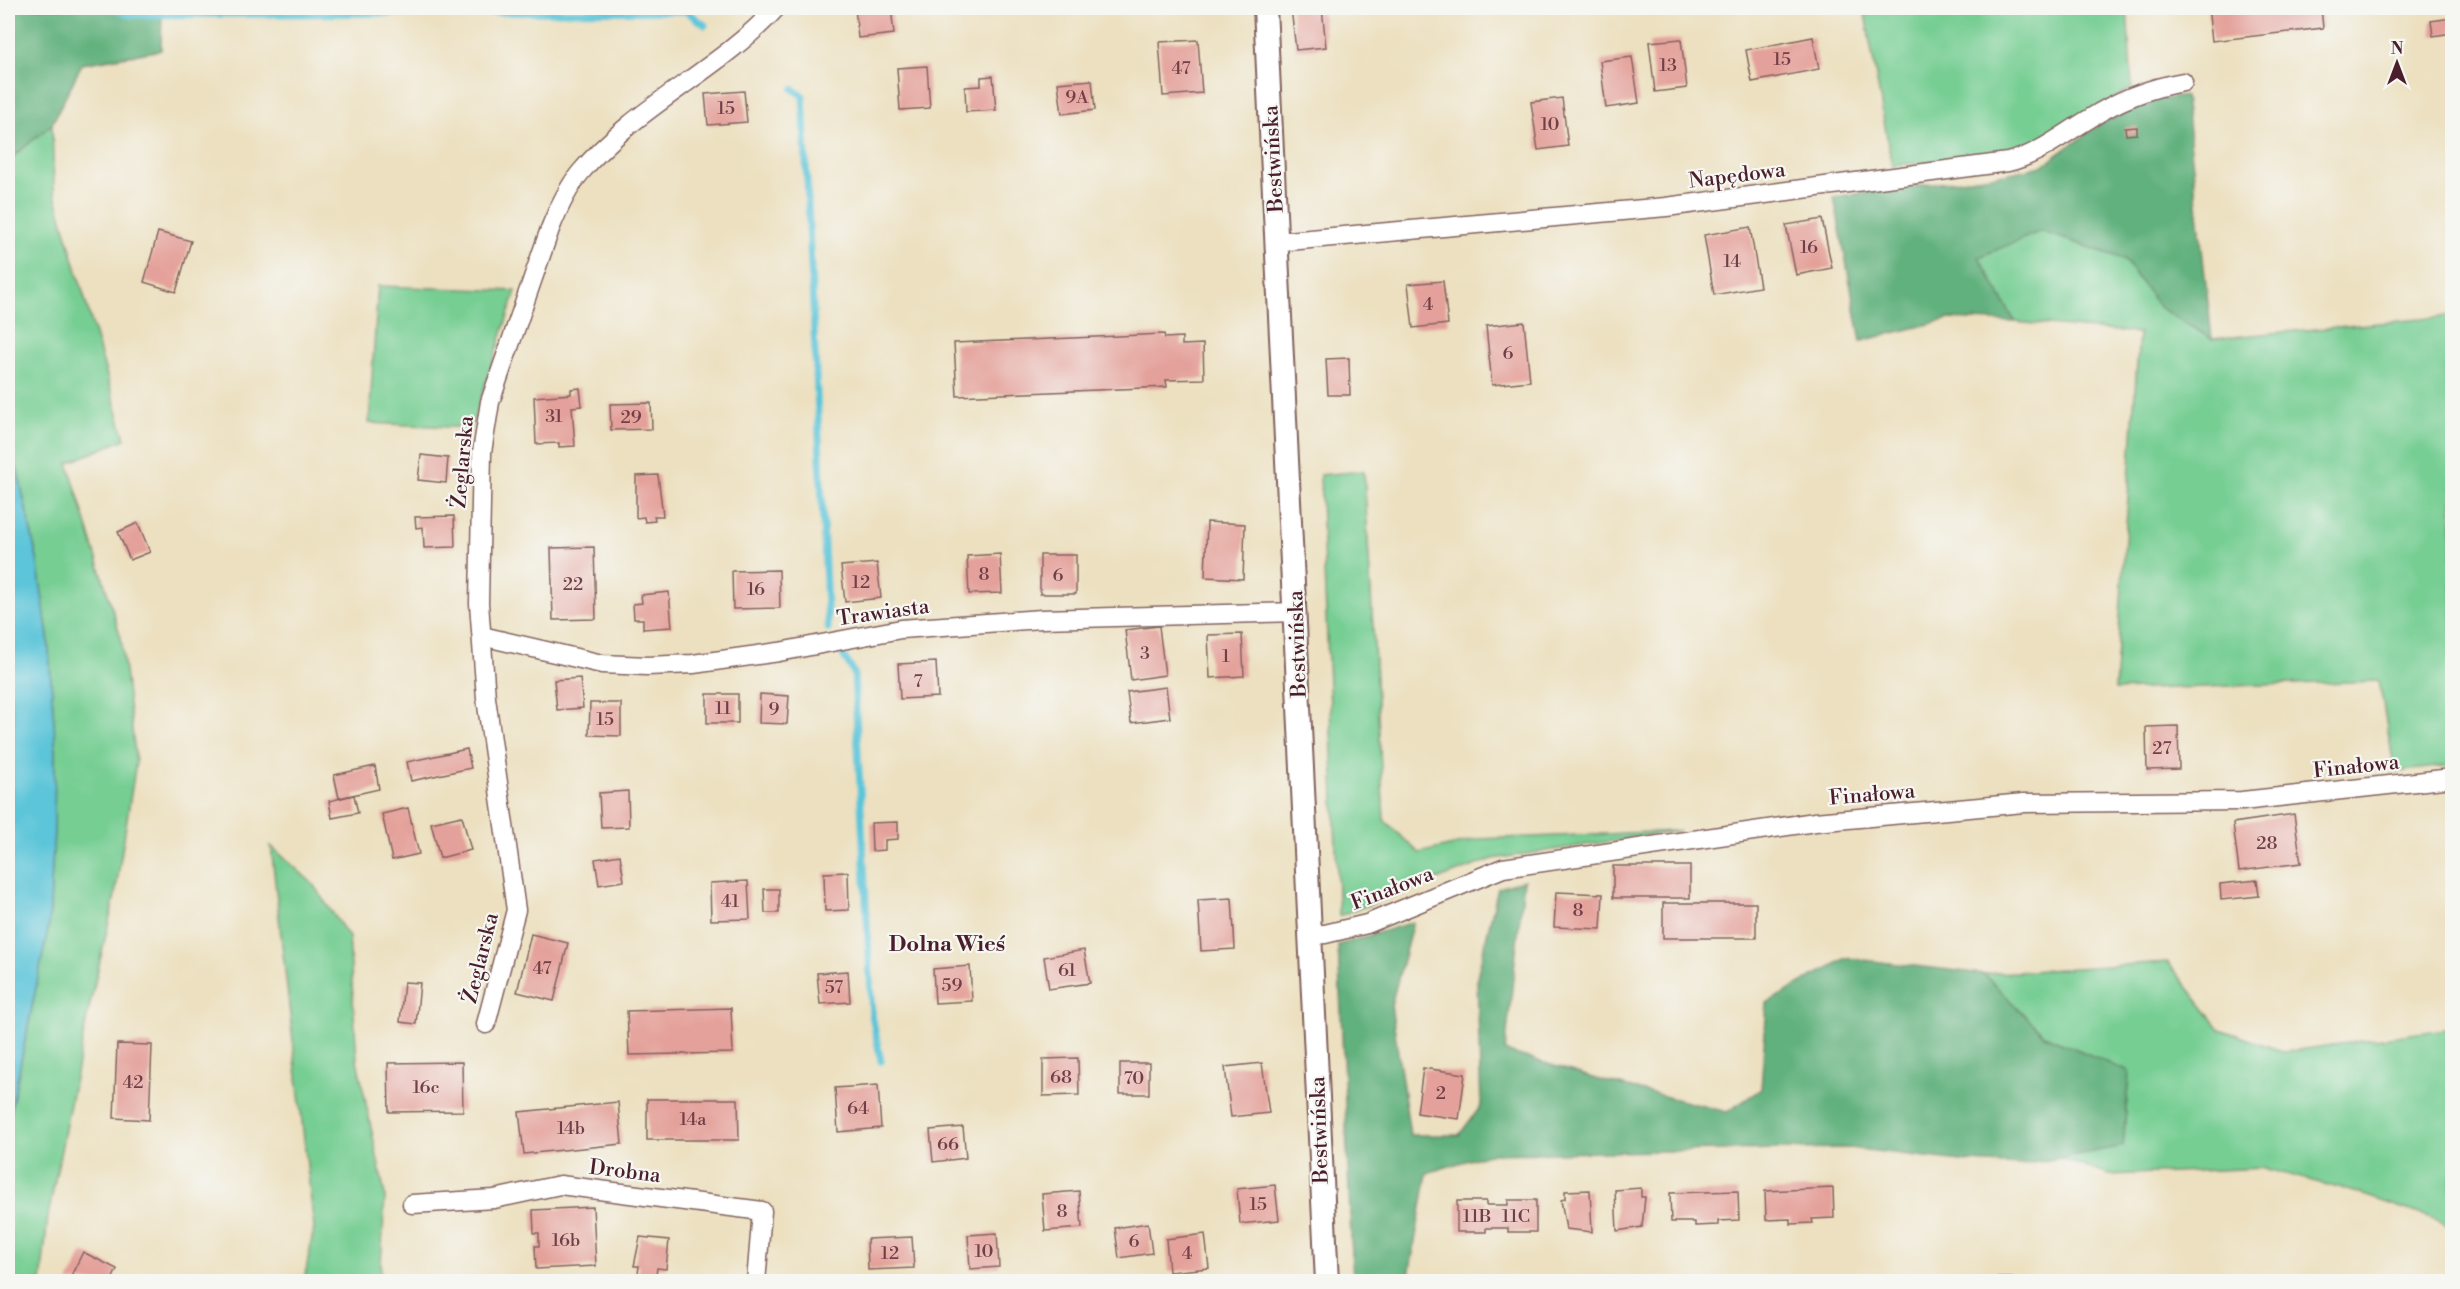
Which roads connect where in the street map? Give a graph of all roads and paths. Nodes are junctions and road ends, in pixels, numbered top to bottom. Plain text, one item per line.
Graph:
1 (776, 8) edge
2 (1265, 8) edge
3 (2183, 82) dead end
4 (1277, 242) junction
5 (1296, 612) junction
6 (482, 636) junction
7 (2452, 778) edge
8 (1309, 935) junction
9 (486, 1024) dead end
10 (412, 1204) dead end
11 (756, 1281) edge
12 (1327, 1281) edge

1 - 6 street, Żeglarska
2 - 4 street, Bestwińska
3 - 4 street, Napędowa
4 - 5 street, Bestwińska
5 - 6 street, Trawiasta
5 - 8 street, Bestwińska
6 - 9 street, Żeglarska
7 - 8 street, Finałowa
8 - 12 street, Bestwińska
10 - 11 street, Drobna

